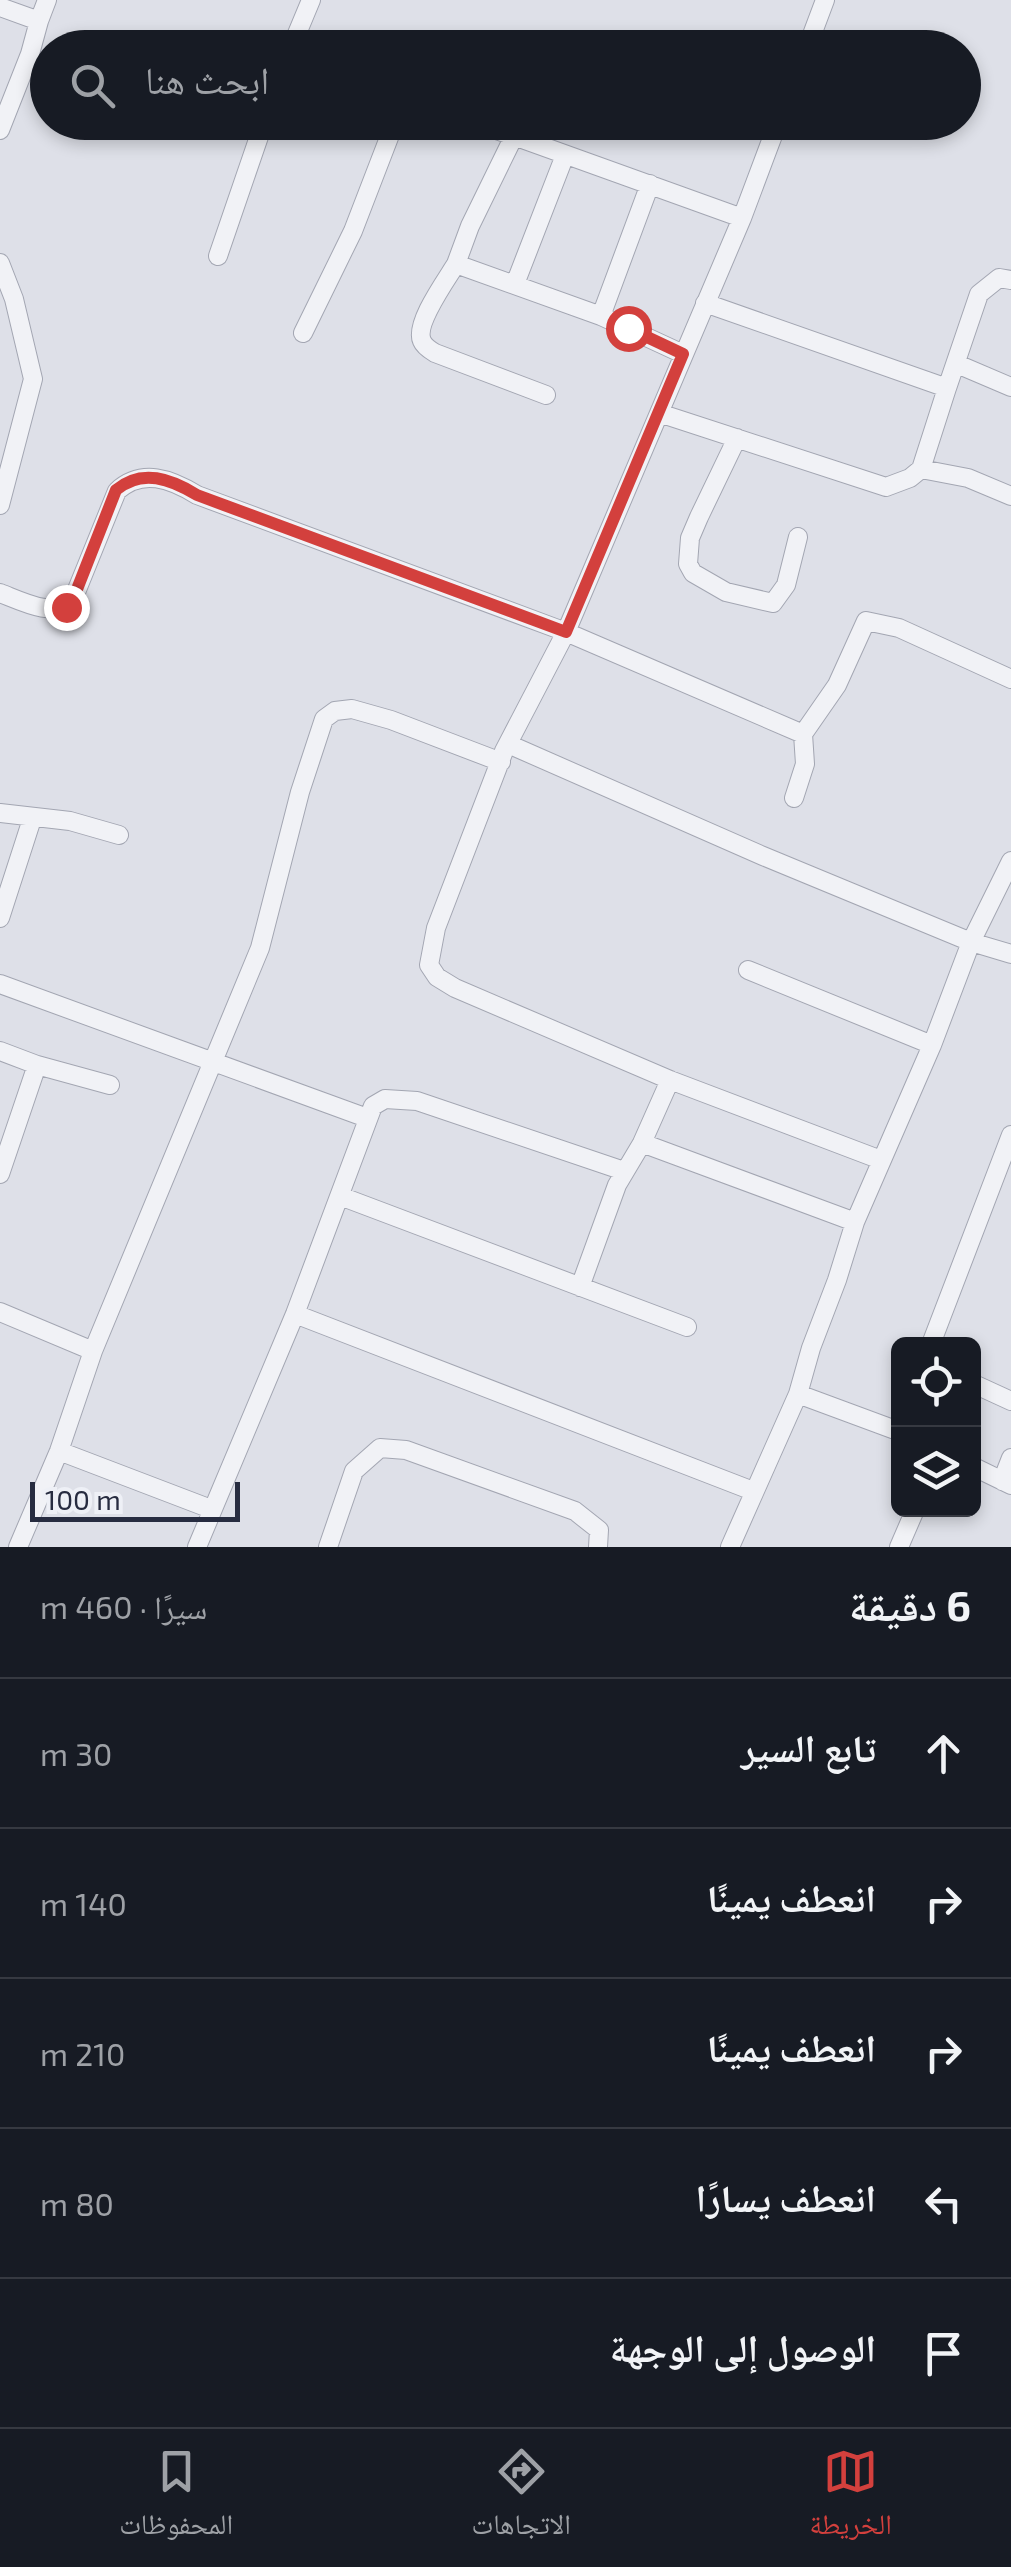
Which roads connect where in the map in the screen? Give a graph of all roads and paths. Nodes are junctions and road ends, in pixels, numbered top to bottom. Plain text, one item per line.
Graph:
1 (47, 0) edge
2 (311, 0) edge
3 (825, 0) edge
4 (0, 7) edge
5 (39, 21) junction
6 (37, 30) edge
7 (298, 30) edge
8 (814, 30) edge
9 (30, 54) edge
10 (0, 130) edge
11 (258, 140) edge
12 (388, 140) edge
13 (512, 140) edge
14 (524, 140) edge
15 (771, 140) edge
16 (565, 156) junction
17 (650, 184) junction
18 (742, 218) junction
19 (218, 256) dead end
20 (0, 263) edge
21 (456, 264) junction
22 (1011, 280) edge
23 (515, 284) junction
24 (705, 303) junction
25 (601, 316) junction
26 (304, 333) dead end
27 (683, 354) junction
28 (957, 364) junction
29 (1011, 387) edge
30 (947, 388) junction
31 (546, 395) dead end
32 (659, 413) junction
33 (737, 438) junction
34 (920, 469) junction
35 (1011, 496) edge
36 (0, 506) edge
37 (798, 537) dead end
38 (0, 594) edge
39 (566, 632) junction
40 (1011, 678) edge
41 (803, 734) junction
42 (508, 744) junction
43 (500, 762) junction
44 (794, 798) dead end
45 (0, 813) edge
46 (32, 819) junction
47 (119, 835) dead end
48 (1011, 861) edge
49 (0, 918) edge
50 (972, 942) junction
51 (1011, 954) edge
52 (748, 970) dead end
53 (0, 984) edge
54 (932, 1045) junction
55 (0, 1051) edge
56 (213, 1064) junction
57 (37, 1065) junction
58 (670, 1080) junction
59 (110, 1085) dead end
60 (367, 1118) junction
61 (1011, 1135) edge
62 (642, 1143) junction
63 (880, 1160) junction
64 (624, 1171) junction
65 (0, 1174) edge
66 (340, 1196) junction
67 (855, 1222) junction
68 (580, 1287) junction
69 (0, 1312) edge
70 (295, 1314) junction
71 (687, 1327) dead end
72 (934, 1337) edge
73 (94, 1351) junction
74 (981, 1387) edge
75 (798, 1394) junction
76 (1011, 1401) edge
77 (891, 1425) edge
78 (58, 1451) junction
79 (1011, 1458) edge
80 (981, 1470) edge
81 (1006, 1483) edge
82 (753, 1491) junction
83 (211, 1509) junction
84 (911, 1517) edge
85 (18, 1547) edge
86 (197, 1547) edge
87 (328, 1547) edge
88 (598, 1547) edge
89 (730, 1547) edge
90 (900, 1547) edge

1 - 5 street
2 - 7 street
3 - 8 street
4 - 5 street
5 - 6 street
9 - 10 street
11 - 19 street
12 - 26 street
13 - 21 street
14 - 16 street
15 - 18 street
16 - 17 street
16 - 23 street
17 - 18 street
17 - 25 street
18 - 24 street
20 - 36 street
21 - 23 street
21 - 31 street
22 - 28 street
23 - 25 street
24 - 27 street
24 - 30 street
25 - 27 street
27 - 32 street
28 - 29 street
28 - 30 street
30 - 34 street
32 - 33 street
32 - 39 street
33 - 34 street
33 - 37 street
34 - 35 street
38 - 39 street
39 - 41 street
39 - 42 street
40 - 41 street
41 - 44 street
42 - 43 street
42 - 50 street
43 - 56 street
43 - 58 street
45 - 46 street
46 - 47 street
46 - 49 street
48 - 50 street
50 - 51 street
50 - 54 street
52 - 54 street
53 - 56 street
54 - 63 street
55 - 57 street
56 - 60 street
56 - 73 street
57 - 59 street
57 - 65 street
58 - 62 street
58 - 63 street
60 - 64 street
60 - 66 street
61 - 72 street
62 - 64 street
62 - 67 street
63 - 67 street
64 - 68 street
66 - 68 street
66 - 70 street
67 - 75 street
68 - 71 street
69 - 73 street
70 - 82 street
70 - 83 street
73 - 78 street
74 - 76 street
75 - 77 street
75 - 82 street
78 - 83 street
78 - 85 street
79 - 81 street
80 - 81 street
82 - 89 street
83 - 86 street
84 - 90 street
87 - 88 street

